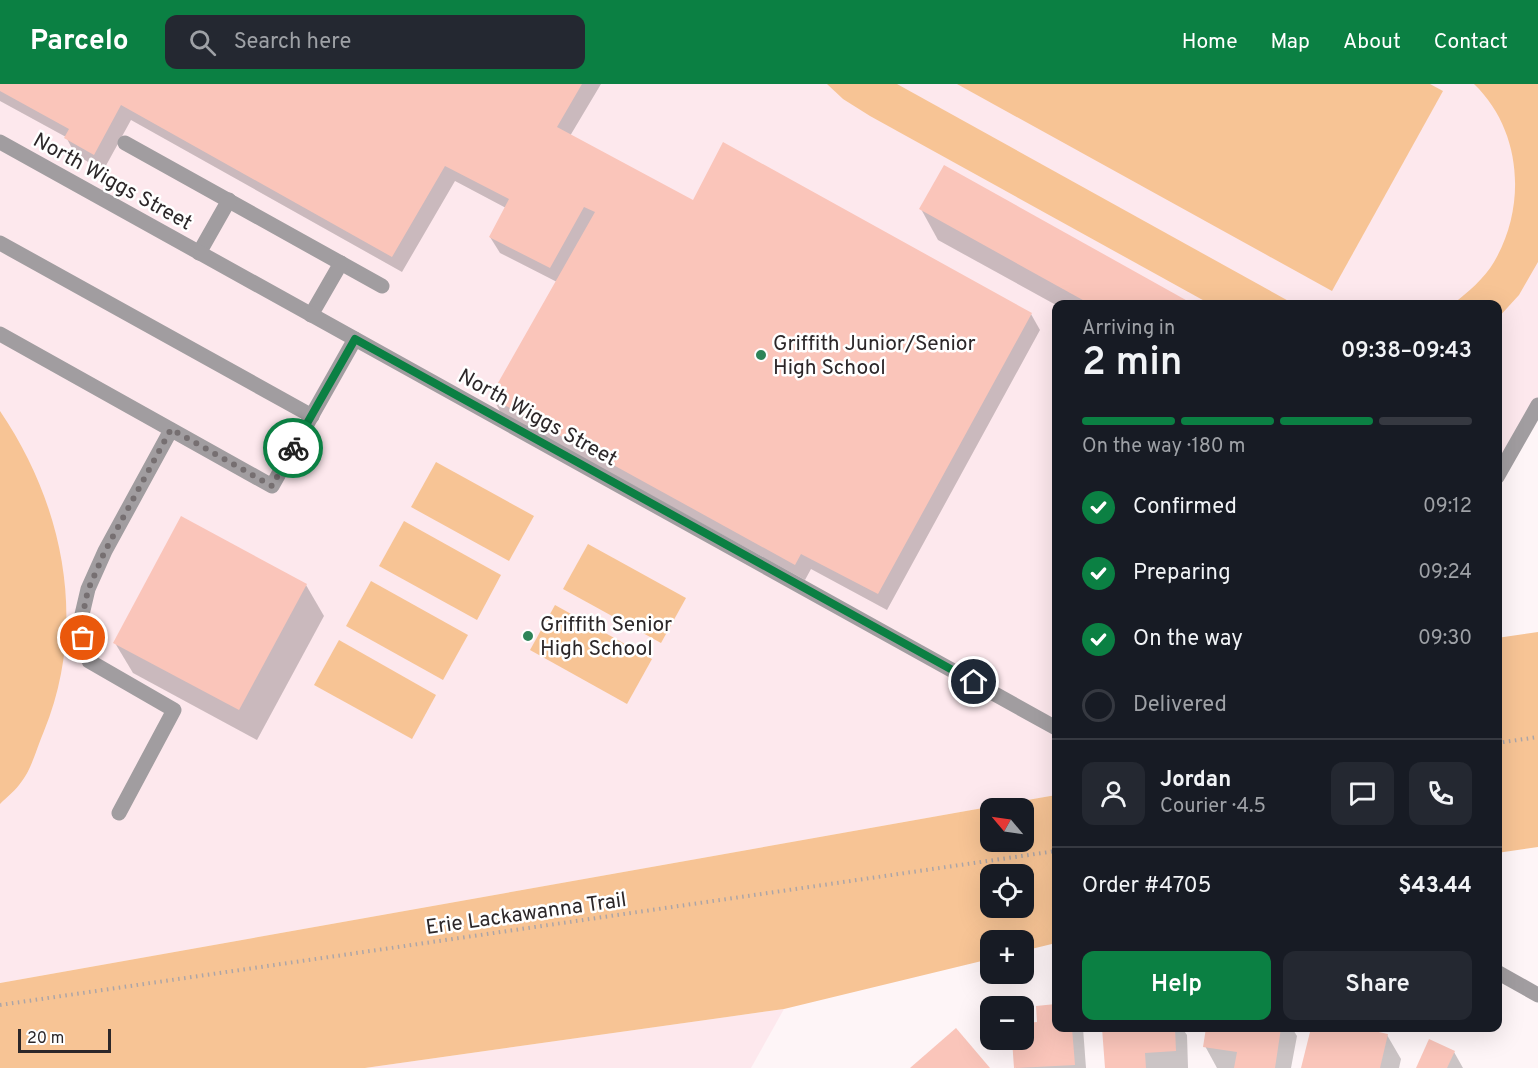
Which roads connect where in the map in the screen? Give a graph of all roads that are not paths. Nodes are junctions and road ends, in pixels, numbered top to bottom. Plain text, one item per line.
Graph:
1 (0, 142) edge
2 (125, 143) dead end
3 (228, 200) junction
4 (0, 243) edge
5 (199, 253) junction
6 (341, 263) junction
7 (382, 286) dead end
8 (311, 315) junction
9 (0, 334) edge
10 (355, 339) junction
11 (1538, 405) edge
12 (312, 416) junction
13 (171, 429) junction
14 (1502, 468) edge
15 (1052, 726) edge
16 (119, 813) dead end
17 (1502, 975) edge
18 (1538, 995) edge

1 - 5 street, North Wiggs Street
2 - 3 street
3 - 5 street
3 - 6 street
4 - 12 street
5 - 8 street, North Wiggs Street
6 - 7 street
6 - 8 street
8 - 10 street, North Wiggs Street
9 - 13 street
10 - 12 street
10 - 15 street, North Wiggs Street
11 - 14 street
12 - 13 street
13 - 16 street
17 - 18 street

